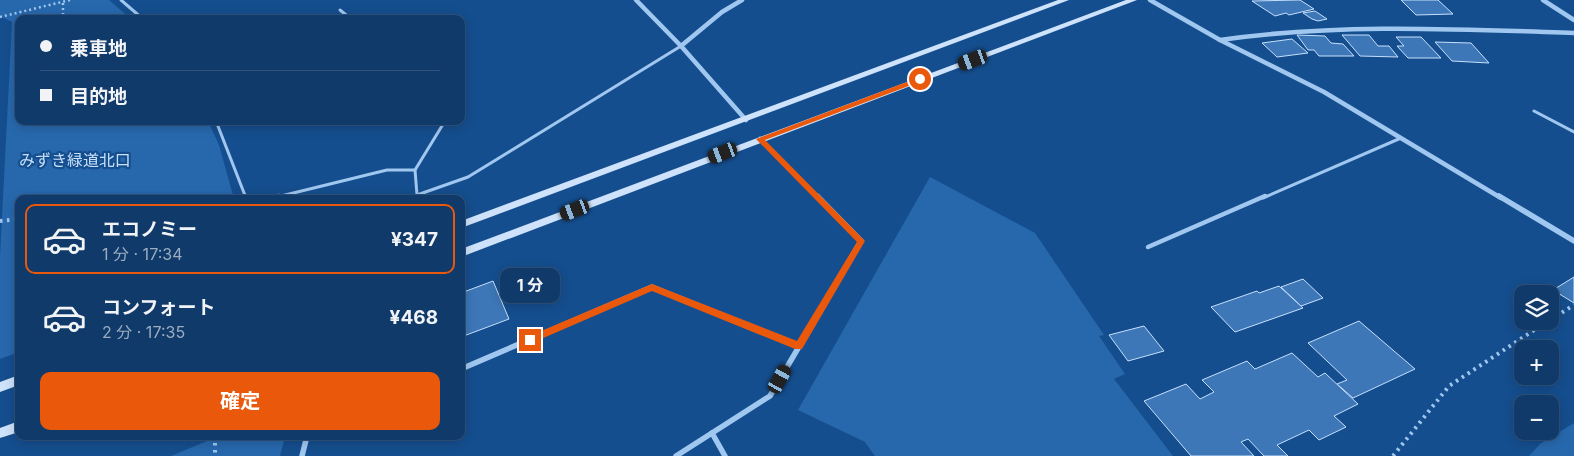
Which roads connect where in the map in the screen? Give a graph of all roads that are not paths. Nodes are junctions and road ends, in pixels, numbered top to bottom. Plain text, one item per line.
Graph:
1 (121, 0) edge
2 (636, 0) edge
3 (742, 0) edge
4 (1065, 0) edge
5 (1133, 0) edge
6 (1150, 0) edge
7 (1543, 0) edge
8 (340, 10) dead end
9 (138, 15) edge
10 (346, 15) edge
11 (1574, 20) edge
12 (1574, 33) edge
13 (1220, 40) junction
14 (681, 46) junction
15 (1534, 112) dead end
16 (746, 120) junction
17 (218, 125) edge
18 (443, 125) edge
19 (1574, 132) edge
20 (1402, 137) junction
21 (760, 139) junction
22 (415, 170) junction
23 (244, 195) edge
24 (284, 195) edge
25 (465, 224) edge
26 (1574, 241) edge
27 (1148, 247) dead end
28 (465, 251) edge
29 (798, 346) junction
30 (465, 368) edge
31 (15, 381) edge
32 (0, 387) edge
33 (15, 428) edge
34 (712, 433) junction
35 (0, 434) edge
36 (306, 440) edge
37 (302, 456) edge
38 (676, 456) edge
39 (725, 456) edge

1 - 9 lane
2 - 14 street
3 - 14 street
4 - 16 street
5 - 21 street
6 - 13 street
7 - 11 street
8 - 10 lane
12 - 13 street
13 - 20 street
14 - 16 street
14 - 22 lane
15 - 19 lane
16 - 25 street
17 - 23 lane
18 - 22 lane
20 - 26 street
20 - 27 lane
21 - 28 street
21 - 29 street
22 - 24 lane
29 - 30 street
29 - 34 street
31 - 32 street
33 - 35 street
34 - 38 street
34 - 39 street
36 - 37 street

